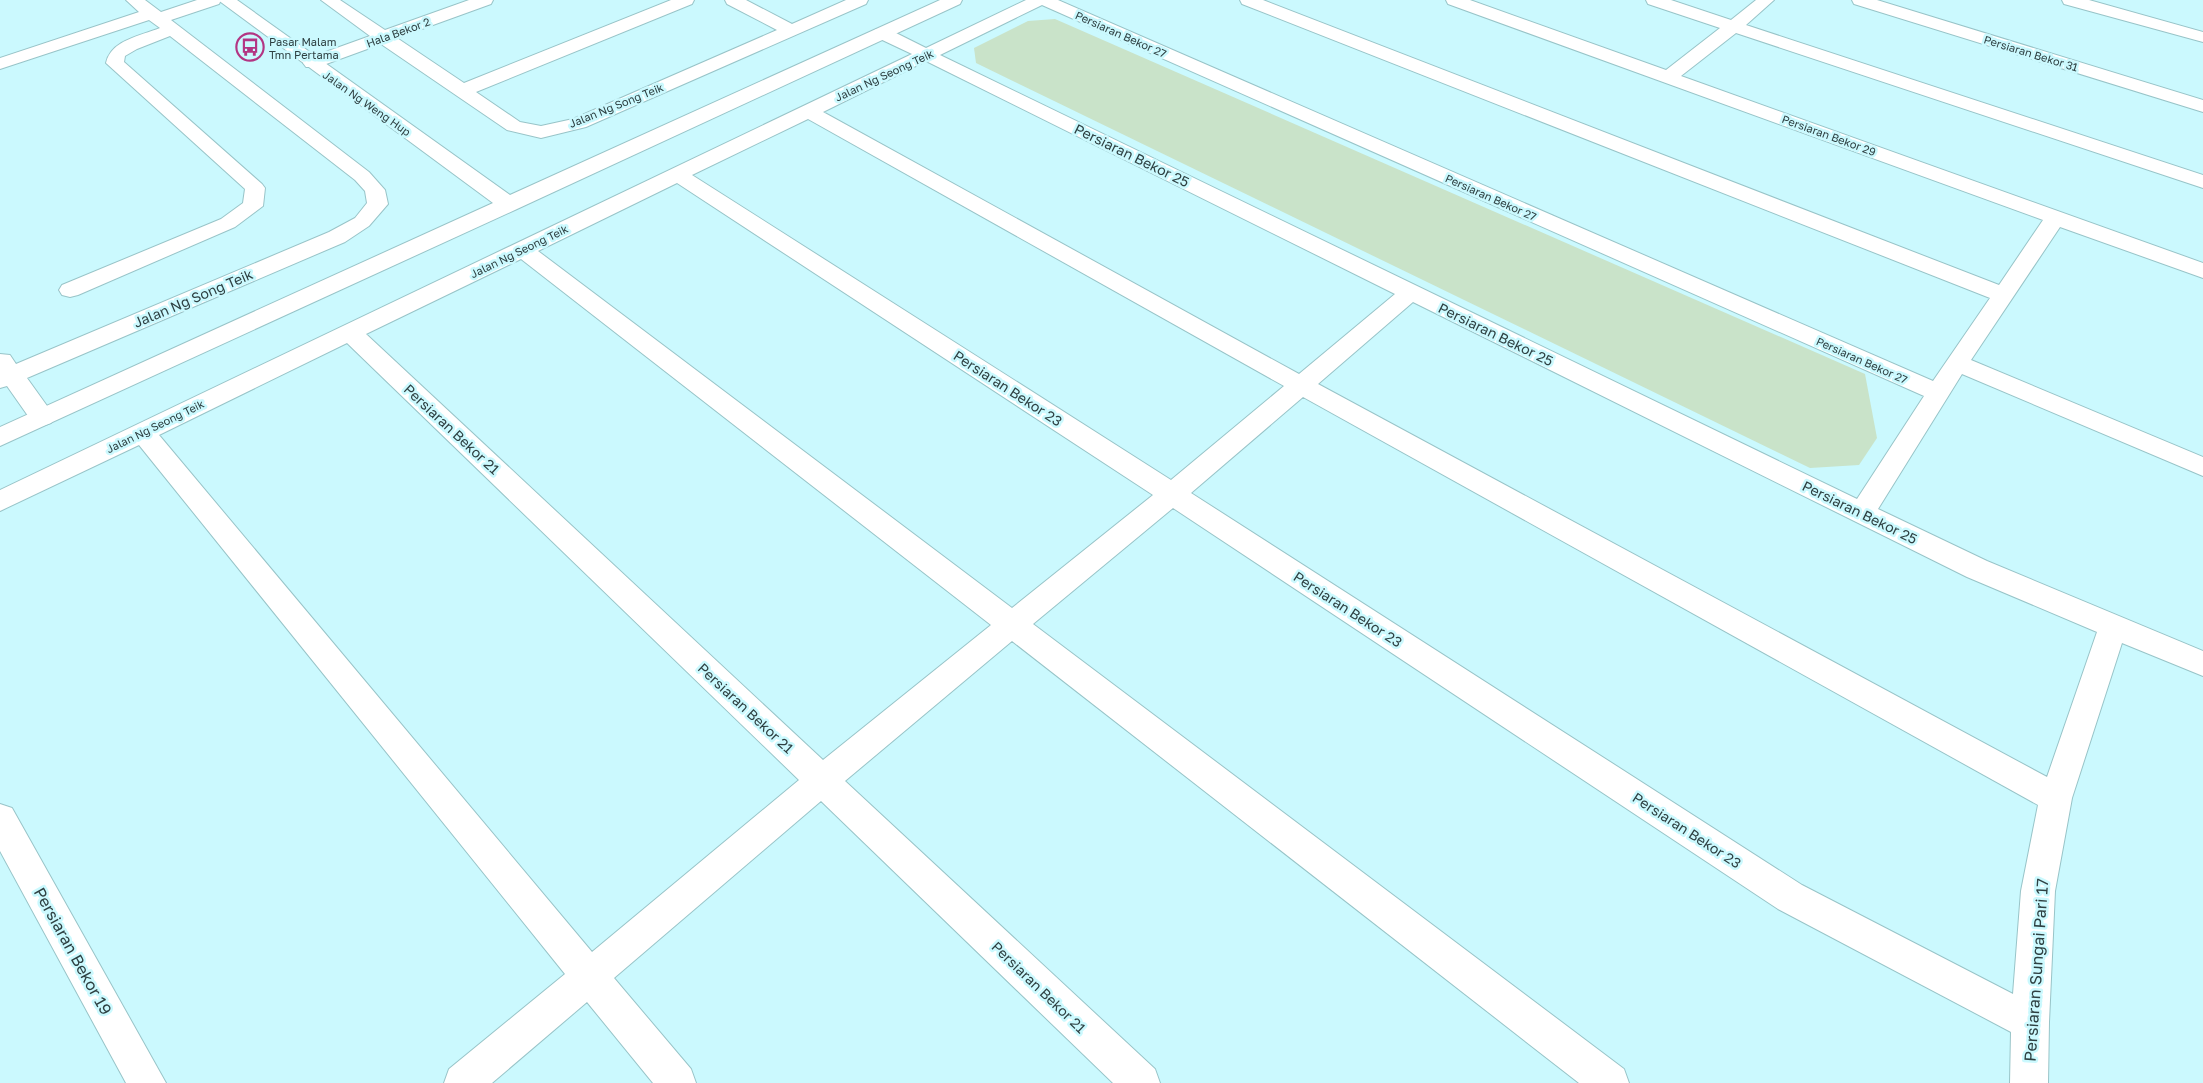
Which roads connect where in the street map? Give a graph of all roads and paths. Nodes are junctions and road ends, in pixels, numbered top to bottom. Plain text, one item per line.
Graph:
1 (134, 0) edge
2 (213, 0) edge
3 (226, 0) edge
4 (329, 0) edge
5 (485, 0) edge
6 (686, 0) edge
7 (733, 0) edge
8 (860, 0) edge
9 (954, 0) edge
10 (1039, 0) edge
11 (1044, 0) edge
12 (1248, 0) edge
13 (1454, 0) edge
14 (1654, 0) edge
15 (1766, 0) edge
16 (1860, 0) edge
17 (2070, 0) edge
18 (160, 21) junction
19 (1734, 26) junction
20 (791, 30) junction
21 (882, 33) junction
22 (2203, 37) edge
23 (382, 38) junction
24 (926, 55) junction
25 (0, 64) edge
26 (312, 64) junction
27 (1669, 77) junction
28 (461, 91) junction
29 (2203, 106) edge
30 (808, 111) junction
31 (678, 175) junction
32 (2203, 182) edge
33 (510, 204) junction
34 (2056, 217) junction
35 (522, 249) junction
36 (2203, 271) edge
37 (70, 290) dead end
38 (1411, 292) junction
39 (2004, 295) junction
40 (350, 333) junction
41 (1957, 363) junction
42 (4, 372) edge
43 (1302, 386) junction
44 (1939, 393) junction
45 (42, 417) junction
46 (142, 432) junction
47 (0, 436) edge
48 (2203, 467) edge
49 (1172, 494) junction
50 (0, 502) edge
51 (1862, 513) junction
52 (1012, 624) junction
53 (2113, 627) junction
54 (2203, 664) edge
55 (822, 780) junction
56 (2056, 798) junction
57 (0, 818) edge
58 (591, 975) junction
59 (2030, 1022) junction
60 (147, 1083) edge
61 (463, 1083) edge
62 (677, 1083) edge
63 (1141, 1083) edge
64 (1610, 1083) edge
65 (2029, 1083) edge

1 - 18 street
2 - 18 street
3 - 26 street, Jalan Ng Weng Hup
4 - 23 street
5 - 23 street, Hala Bekor 2
6 - 28 street
7 - 20 street
8 - 20 street, Jalan Ng Song Teik
9 - 21 street
10 - 24 street, Jalan Ng Seong Teik
11 - 44 street, Persiaran Bekor 27
12 - 39 street
13 - 27 street, Persiaran Bekor 29
14 - 19 street
15 - 19 street
16 - 29 street, Persiaran Bekor 31
17 - 22 street
18 - 25 street
18 - 37 street
18 - 42 street, Jalan Ng Song Teik
19 - 27 street
19 - 32 street
20 - 28 street, Jalan Ng Song Teik
21 - 24 street, Persiaran Bekor 25
21 - 33 street
23 - 26 street, Hala Bekor 2
23 - 28 street, Jalan Ng Song Teik
24 - 30 street, Jalan Ng Seong Teik
24 - 38 street, Persiaran Bekor 25
26 - 33 street, Jalan Ng Weng Hup
27 - 34 street, Persiaran Bekor 29
30 - 31 street, Jalan Ng Seong Teik
30 - 43 street
31 - 35 street, Jalan Ng Seong Teik
31 - 49 street, Persiaran Bekor 23
33 - 45 street
34 - 36 street, Persiaran Bekor 29
34 - 39 street
35 - 40 street, Jalan Ng Seong Teik
35 - 52 street
38 - 43 street
38 - 51 street, Persiaran Bekor 25
39 - 41 street
40 - 46 street, Jalan Ng Seong Teik
40 - 55 street, Persiaran Bekor 21
41 - 44 street
41 - 48 street
42 - 45 street
43 - 49 street
43 - 56 street
44 - 51 street
45 - 47 street
46 - 50 street, Jalan Ng Seong Teik
46 - 58 street
49 - 52 street
49 - 59 street, Persiaran Bekor 23
51 - 53 street, Persiaran Bekor 25
52 - 55 street
52 - 64 street
53 - 54 street, Persiaran Bekor 25
53 - 56 street, Persiaran Sungai Pari 17
55 - 58 street
55 - 63 street, Persiaran Bekor 21
56 - 59 street, Persiaran Sungai Pari 17
57 - 60 street, Persiaran Bekor 19
58 - 61 street
58 - 62 street
59 - 65 street, Persiaran Sungai Pari 17

